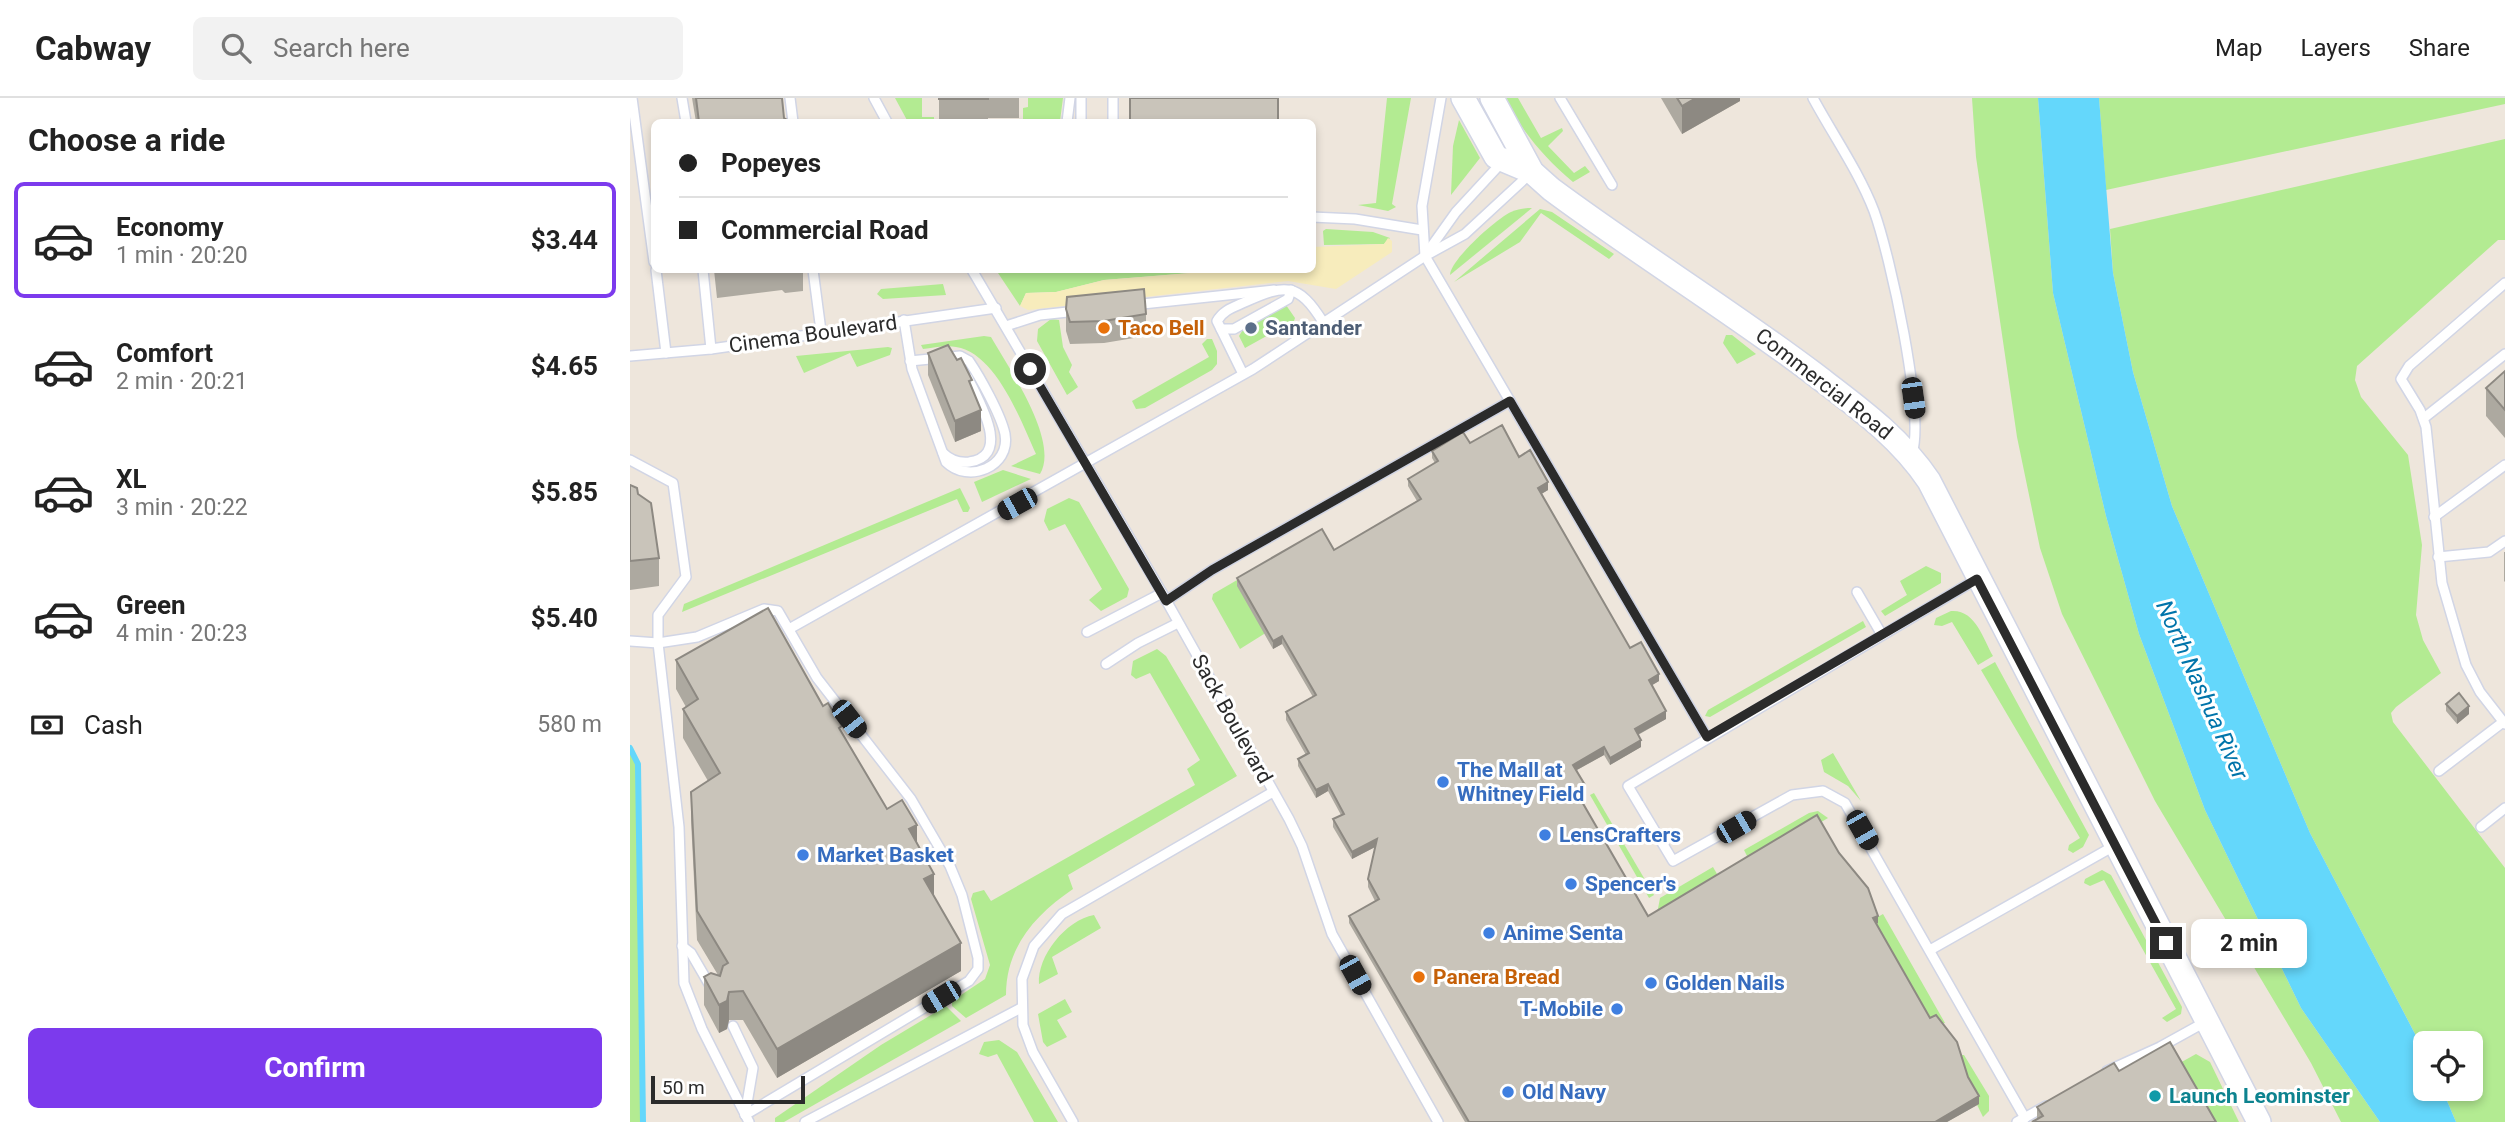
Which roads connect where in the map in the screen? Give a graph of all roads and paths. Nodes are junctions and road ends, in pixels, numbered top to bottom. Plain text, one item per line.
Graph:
1 (632, 98) edge
2 (682, 98) edge
3 (790, 98) edge
4 (874, 98) edge
5 (1070, 98) edge
6 (1081, 98) edge
7 (1113, 98) edge
8 (1441, 98) edge
9 (1463, 98) edge
10 (1492, 98) edge
11 (1560, 98) edge
12 (1813, 98) edge
13 (686, 119) edge
14 (793, 119) edge
15 (885, 119) edge
16 (1067, 119) edge
17 (1081, 119) edge
18 (1113, 119) edge
19 (1511, 153) junction
20 (635, 154) edge
21 (1532, 172) junction
22 (1612, 185) dead end
23 (1316, 217) edge
24 (1422, 230) junction
25 (651, 245) edge
26 (1425, 256) junction
27 (656, 273) edge
28 (703, 273) edge
29 (813, 273) edge
30 (974, 273) edge
31 (2505, 283) edge
32 (1274, 290) junction
33 (1291, 290) junction
34 (1128, 305) edge
35 (996, 309) junction
36 (1088, 310) edge
37 (904, 320) junction
38 (1323, 322) junction
39 (1006, 326) junction
40 (1222, 329) junction
41 (821, 331) junction
42 (711, 349) junction
43 (666, 353) junction
44 (2505, 354) edge
45 (630, 356) edge
46 (950, 356) junction
47 (910, 361) junction
48 (1243, 374) junction
49 (1510, 401) junction
50 (2424, 418) junction
51 (939, 445) junction
52 (1911, 456) junction
53 (630, 460) edge
54 (1084, 464) junction
55 (2505, 465) edge
56 (2434, 517) junction
57 (2505, 541) edge
58 (2438, 557) junction
59 (1977, 579) junction
60 (1857, 592) dead end
61 (1164, 597) junction
62 (1178, 624) junction
63 (789, 629) junction
64 (1087, 632) dead end
65 (1882, 635) junction
66 (630, 641) edge
67 (658, 643) junction
68 (1106, 664) dead end
69 (2504, 723) edge
70 (1707, 737) junction
71 (2439, 771) dead end
72 (1273, 792) junction
73 (2505, 808) edge
74 (2481, 827) dead end
75 (2116, 845) junction
76 (682, 946) junction
77 (1930, 950) junction
78 (717, 998) edge
79 (1021, 1008) junction
80 (2207, 1021) junction
81 (733, 1026) dead end
82 (2095, 1078) edge
83 (2052, 1102) edge
84 (747, 1118) edge
85 (2021, 1120) edge
86 (805, 1122) edge
87 (1073, 1122) edge
88 (1438, 1122) edge
89 (2259, 1122) edge

1 - 20 lane
2 - 13 lane
3 - 14 lane
4 - 15 lane
5 - 16 lane
6 - 17 lane
7 - 18 lane
8 - 24 lane
9 - 19 street, Commercial Road
10 - 19 street, Commercial Road
11 - 22 lane
12 - 52 lane
19 - 21 street, Commercial Road
19 - 26 lane
20 - 25 lane
21 - 26 lane
21 - 52 street, Commercial Road
23 - 24 lane
24 - 26 lane
26 - 38 lane
26 - 49 lane
27 - 43 lane
28 - 42 lane
29 - 41 lane
30 - 35 lane, Sack Boulevard
31 - 50 lane
32 - 33 lane
32 - 34 lane
32 - 40 lane
33 - 38 lane
33 - 40 lane
35 - 37 lane, Cinema Boulevard
35 - 39 lane, Sack Boulevard
36 - 39 lane
37 - 41 lane, Cinema Boulevard
37 - 47 lane
38 - 48 lane
39 - 54 lane, Sack Boulevard
40 - 48 lane
41 - 42 lane, Cinema Boulevard
42 - 43 lane, Cinema Boulevard
43 - 45 lane, Cinema Boulevard
44 - 50 lane
46 - 47 lane
46 - 51 lane
46 - 51 lane
47 - 51 lane
48 - 54 lane
49 - 61 lane
49 - 70 lane
50 - 56 lane
52 - 59 street, Commercial Road
53 - 67 lane
54 - 61 lane, Sack Boulevard
54 - 63 lane
55 - 56 lane
56 - 58 lane
57 - 58 lane
58 - 69 lane
59 - 65 lane
59 - 75 street, Commercial Road
60 - 65 lane
61 - 62 lane, Sack Boulevard
61 - 64 lane
62 - 68 lane
62 - 72 lane, Sack Boulevard
63 - 67 lane
63 - 84 lane
65 - 70 lane
66 - 67 lane
67 - 76 lane
69 - 71 lane
70 - 77 lane
72 - 79 lane, Sack Boulevard
72 - 88 lane
73 - 74 lane
75 - 77 lane
75 - 80 street, Commercial Road
76 - 78 lane
76 - 84 lane
77 - 85 lane
79 - 86 lane
79 - 87 lane, Sack Boulevard
80 - 82 lane
80 - 89 street, Commercial Road
81 - 84 lane
83 - 85 lane

